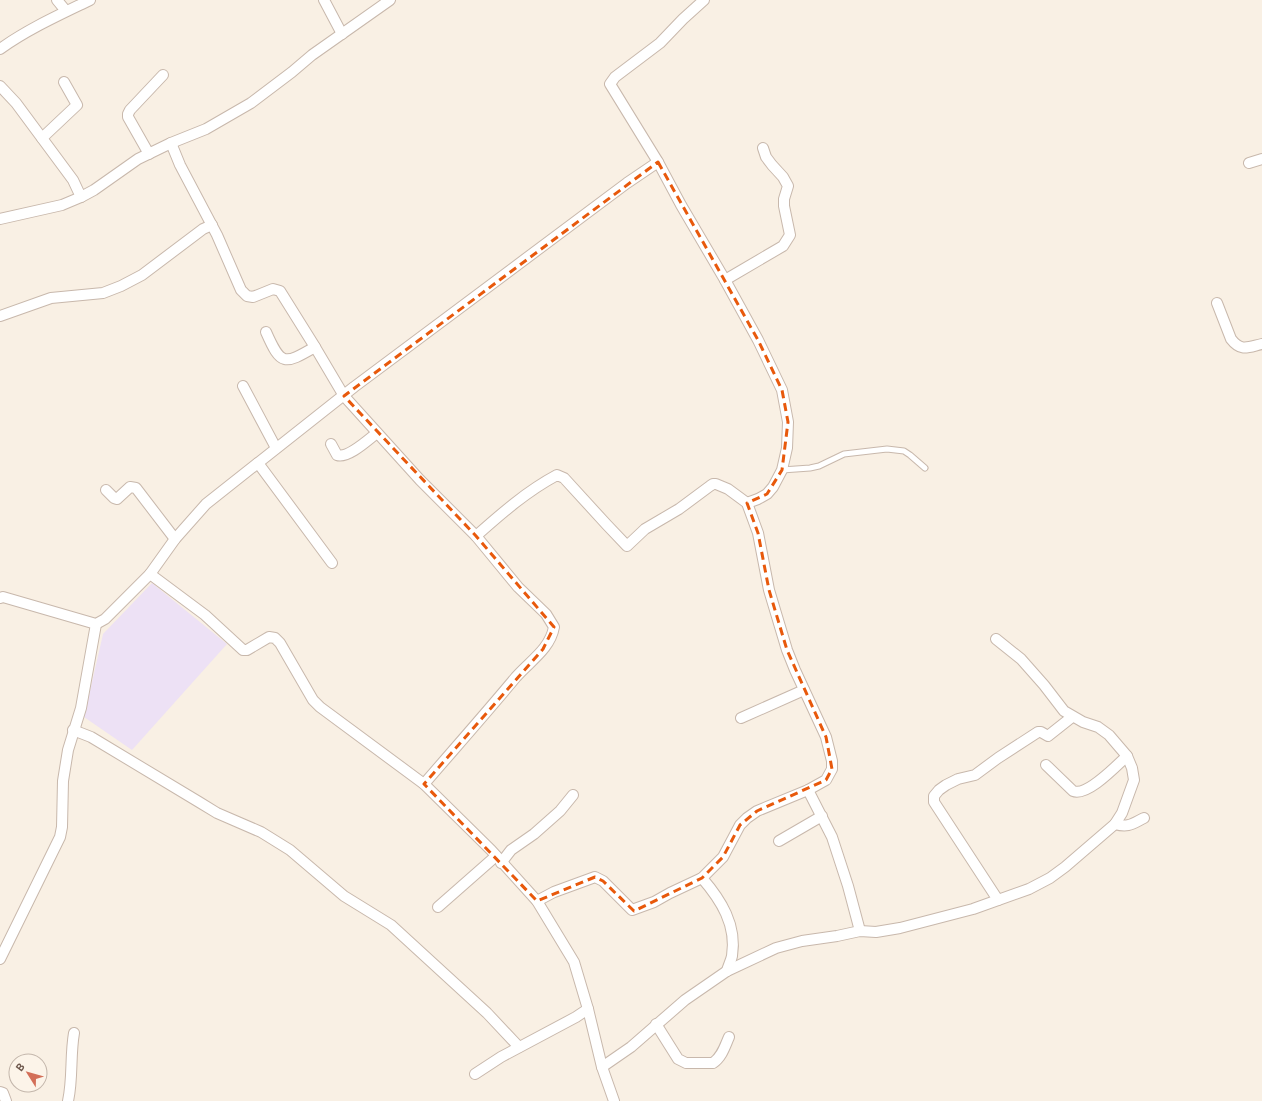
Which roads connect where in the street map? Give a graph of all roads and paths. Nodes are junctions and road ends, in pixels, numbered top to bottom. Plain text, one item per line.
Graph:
1 (57, 0) edge
2 (90, 0) edge
3 (324, 0) edge
4 (390, 0) edge
5 (704, 0) edge
6 (66, 11) junction
7 (342, 34) junction
8 (0, 49) edge
9 (163, 75) dead end
10 (64, 82) dead end
11 (0, 86) edge
12 (42, 138) junction
13 (171, 143) junction
14 (763, 148) dead end
15 (149, 154) junction
16 (1262, 158) edge
17 (658, 162) junction
18 (1249, 163) dead end
19 (81, 197) junction
20 (0, 219) edge
21 (212, 225) junction
22 (725, 280) junction
23 (1217, 303) dead end
24 (0, 316) edge
25 (266, 332) dead end
26 (1262, 344) edge
27 (315, 347) junction
28 (243, 386) dead end
29 (344, 396) junction
30 (377, 433) junction
31 (331, 444) dead end
32 (276, 448) junction
33 (258, 463) junction
34 (925, 468) dead end
35 (782, 470) junction
36 (106, 490) dead end
37 (747, 503) junction
38 (476, 536) junction
39 (175, 539) junction
40 (332, 563) dead end
41 (150, 574) junction
42 (0, 598) edge
43 (96, 624) junction
44 (996, 639) dead end
45 (804, 690) junction
46 (1072, 717) junction
47 (741, 718) dead end
48 (74, 730) junction
49 (1127, 756) junction
50 (1046, 765) dead end
51 (424, 784) junction
52 (808, 790) junction
53 (572, 795) dead end
54 (822, 816) junction
55 (1144, 818) dead end
56 (1115, 824) junction
57 (779, 842) dead end
58 (498, 860) junction
59 (702, 878) junction
60 (998, 900) junction
61 (537, 901) junction
62 (438, 907) dead end
63 (860, 931) junction
64 (0, 959) edge
65 (727, 971) junction
66 (588, 1009) junction
67 (656, 1024) junction
68 (74, 1033) dead end
69 (729, 1037) dead end
70 (519, 1048) junction
71 (602, 1067) junction
72 (476, 1074) dead end
73 (0, 1092) edge
74 (6, 1101) edge
75 (68, 1101) edge
76 (614, 1101) edge

1 - 6 street
2 - 6 street
3 - 7 street
4 - 7 street
5 - 17 street
6 - 8 street
7 - 13 street
9 - 15 street
10 - 12 street
11 - 12 street
12 - 19 street
13 - 15 street
13 - 21 street
14 - 22 street
15 - 19 street
16 - 18 street
17 - 22 street
17 - 29 street
19 - 20 street
21 - 24 street
21 - 27 street
22 - 35 street
23 - 26 street
25 - 27 street
27 - 29 street
28 - 32 street
29 - 30 street
29 - 32 street
30 - 31 street
30 - 38 street
32 - 33 street
33 - 39 street
33 - 40 street
34 - 35 lane
35 - 37 street
36 - 39 street
37 - 38 street
37 - 45 street
38 - 51 street
39 - 41 street
41 - 43 street
41 - 51 street
42 - 43 street
43 - 48 street
44 - 46 street
45 - 47 street
45 - 52 street
46 - 49 street
46 - 60 street
48 - 64 street
48 - 70 street
49 - 50 street
49 - 56 street
51 - 58 street
52 - 54 street
52 - 59 street
53 - 58 street
54 - 57 street
54 - 63 street
55 - 56 street
56 - 60 street
58 - 61 street
58 - 62 street
59 - 61 street
59 - 65 street
60 - 63 street
61 - 66 street
63 - 65 street
65 - 67 street
66 - 70 street
66 - 71 street
67 - 69 street
67 - 71 street
68 - 75 street
70 - 72 street
71 - 76 street
73 - 74 street

